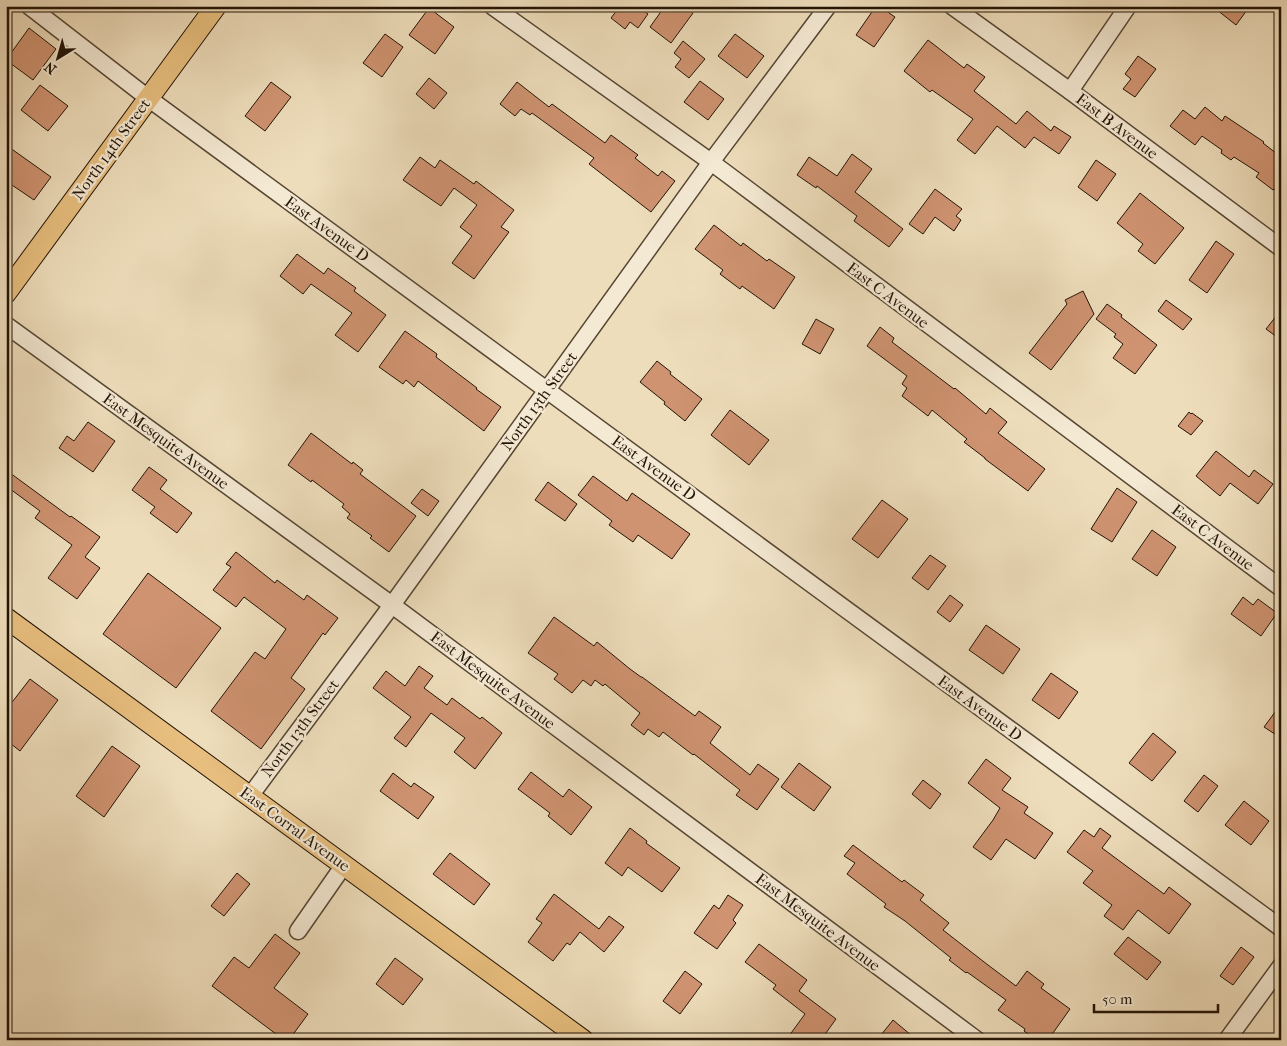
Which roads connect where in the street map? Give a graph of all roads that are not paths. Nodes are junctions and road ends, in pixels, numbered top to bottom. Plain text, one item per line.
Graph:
1 (29, 6) edge
2 (216, 6) edge
3 (492, 6) edge
4 (828, 6) edge
5 (952, 6) edge
6 (1128, 6) edge
7 (1070, 91) junction
8 (148, 98) junction
9 (711, 162) junction
10 (1281, 248) edge
11 (6, 293) edge
12 (6, 325) edge
13 (547, 390) junction
14 (1281, 588) edge
15 (392, 605) junction
16 (6, 618) edge
17 (250, 796) junction
18 (344, 865) junction
19 (1281, 928) edge
20 (298, 931) dead end
21 (1281, 966) edge
22 (583, 1040) edge
23 (977, 1040) edge
24 (1227, 1040) edge

1 - 8 street, East Avenue D
2 - 8 main road, North 14th Street
3 - 9 street, East C Avenue
4 - 9 street, North 13th Street
5 - 7 street, East B Avenue
6 - 7 street
7 - 10 street, East B Avenue
8 - 11 main road, North 14th Street
8 - 13 street, East Avenue D
9 - 13 street, North 13th Street
9 - 14 street, East C Avenue
12 - 15 street, East Mesquite Avenue
13 - 15 street, North 13th Street
13 - 19 street, East Avenue D
15 - 17 street, North 13th Street
15 - 23 street, East Mesquite Avenue
16 - 17 main road, East Corral Avenue
17 - 18 main road, East Corral Avenue
18 - 20 street
18 - 22 main road, East Corral Avenue
21 - 24 street

